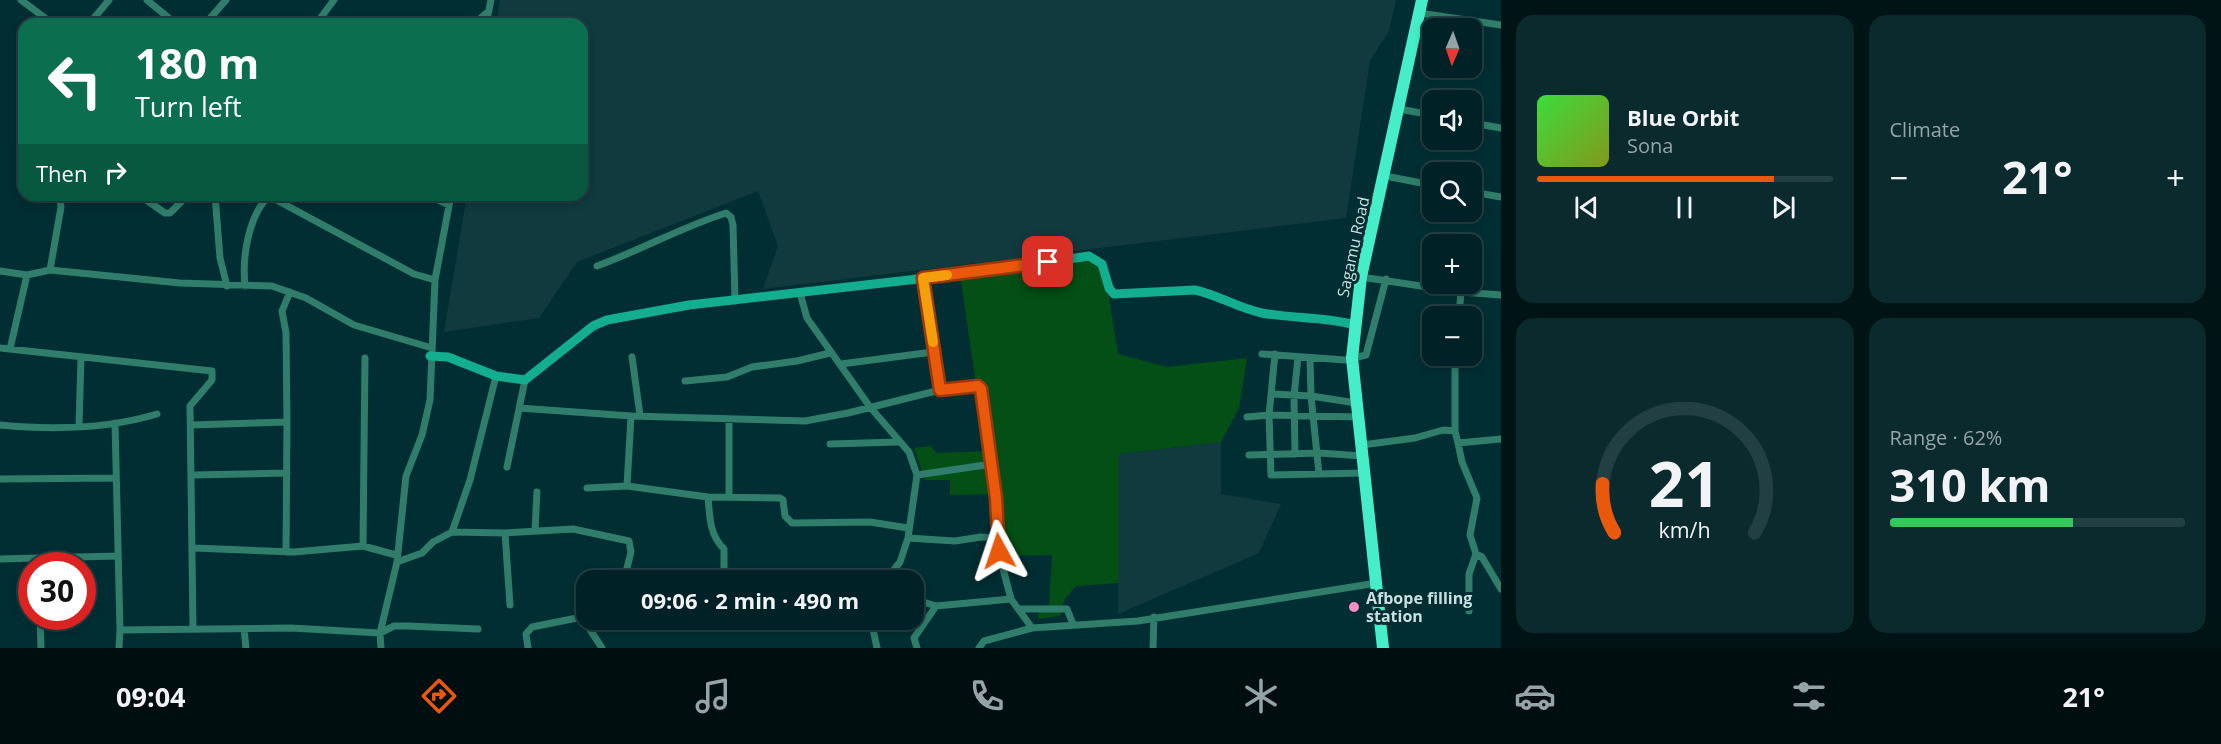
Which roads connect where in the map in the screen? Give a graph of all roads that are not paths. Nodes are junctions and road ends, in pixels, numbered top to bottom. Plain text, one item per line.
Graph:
1 (21, 0) edge
2 (109, 0) edge
3 (147, 0) edge
4 (226, 0) edge
5 (334, 0) edge
6 (491, 0) edge
7 (1422, 0) edge
8 (489, 11) junction
9 (1419, 13) junction
10 (45, 18) edge
11 (94, 18) edge
12 (170, 18) edge
13 (210, 18) edge
14 (320, 18) edge
15 (481, 18) edge
16 (487, 18) edge
17 (1501, 25) edge
18 (1399, 109) junction
19 (1422, 113) edge
20 (1482, 125) edge
21 (1501, 128) edge
22 (1385, 176) junction
23 (1422, 182) edge
24 (1482, 194) edge
25 (1501, 197) edge
26 (60, 201) edge
27 (148, 201) edge
28 (182, 201) edge
29 (215, 201) edge
30 (265, 201) edge
31 (278, 201) edge
32 (439, 201) edge
33 (449, 201) edge
34 (448, 206) junction
35 (597, 266) dead end
36 (50, 270) junction
37 (0, 271) edge
38 (27, 275) junction
39 (1361, 277) junction
40 (923, 278) junction
41 (1386, 279) junction
42 (435, 280) junction
43 (1422, 285) edge
44 (227, 286) junction
45 (245, 286) junction
46 (290, 292) junction
47 (800, 293) junction
48 (1482, 294) edge
49 (1501, 295) edge
50 (735, 301) junction
51 (1355, 325) junction
52 (0, 348) edge
53 (10, 349) junction
54 (431, 352) junction
55 (933, 352) junction
56 (830, 353) junction
57 (1262, 354) dead end
58 (1275, 354) junction
59 (632, 357) dead end
60 (1298, 357) junction
61 (81, 358) junction
62 (365, 358) dead end
63 (1352, 358) junction
64 (1311, 359) junction
65 (841, 364) junction
66 (1455, 366) edge
67 (496, 376) junction
68 (525, 380) junction
69 (685, 381) dead end
70 (940, 390) junction
71 (1272, 394) junction
72 (1294, 396) junction
73 (1311, 396) junction
74 (1356, 403) junction
75 (870, 407) junction
76 (519, 408) junction
77 (157, 414) dead end
78 (640, 415) junction
79 (1269, 415) junction
80 (631, 416) junction
81 (1294, 416) junction
82 (1314, 416) junction
83 (1247, 417) dead end
84 (1358, 417) junction
85 (729, 419) junction
86 (287, 422) junction
87 (115, 423) junction
88 (0, 425) edge
89 (79, 425) junction
90 (192, 425) junction
91 (1455, 431) junction
92 (1501, 439) edge
93 (898, 442) junction
94 (1458, 443) junction
95 (830, 444) dead end
96 (1363, 451) junction
97 (1318, 453) junction
98 (1295, 454) junction
99 (1249, 455) dead end
100 (1272, 456) junction
101 (992, 464) junction
102 (507, 467) dead end
103 (287, 473) junction
104 (1365, 473) junction
105 (1319, 474) junction
106 (193, 475) junction
107 (917, 475) junction
108 (115, 478) junction
109 (0, 479) edge
110 (627, 486) junction
111 (587, 488) dead end
112 (537, 492) dead end
113 (729, 495) junction
114 (708, 497) junction
115 (908, 528) junction
116 (536, 530) junction
117 (452, 532) junction
118 (505, 533) junction
119 (908, 537) junction
120 (997, 538) junction
121 (363, 546) junction
122 (194, 548) junction
123 (286, 552) junction
124 (1476, 554) junction
125 (96, 556) edge
126 (117, 556) junction
127 (18, 558) edge
128 (0, 559) edge
129 (397, 559) junction
130 (626, 570) edge
131 (724, 570) edge
132 (894, 570) edge
133 (1377, 583) junction
134 (1501, 589) edge
135 (1011, 599) junction
136 (924, 602) edge
137 (510, 605) dead end
138 (936, 606) junction
139 (1020, 609) junction
140 (1469, 611) dead end
141 (1154, 617) junction
142 (576, 618) edge
143 (1073, 624) junction
144 (193, 628) junction
145 (1032, 628) junction
146 (244, 629) junction
147 (40, 630) edge
148 (120, 630) junction
149 (478, 630) dead end
150 (590, 630) edge
151 (873, 630) edge
152 (380, 633) junction
153 (41, 648) edge
154 (119, 648) edge
155 (246, 648) edge
156 (381, 648) edge
157 (528, 648) edge
158 (602, 648) edge
159 (877, 648) edge
160 (917, 648) edge
161 (979, 648) edge
162 (1153, 648) edge
163 (1383, 648) edge

1 - 10 street
2 - 11 street
3 - 12 street
4 - 13 street
5 - 14 street
6 - 8 street
7 - 9 highway, Sagamu Road
8 - 15 street
8 - 16 street
9 - 17 street
9 - 18 highway, Sagamu Road
18 - 19 street
18 - 22 highway, Sagamu Road
20 - 21 street
22 - 23 street
22 - 39 highway, Sagamu Road
24 - 25 street
26 - 36 street
27 - 28 street
29 - 44 street
30 - 45 street
31 - 42 street
32 - 34 street
33 - 34 street
34 - 42 street
35 - 50 street
36 - 38 street
36 - 44 street
37 - 38 street
38 - 53 street
39 - 41 street
39 - 51 highway, Sagamu Road
40 - 47 street
40 - 51 street
40 - 55 street
41 - 43 street
41 - 63 street
42 - 54 street
44 - 45 street
45 - 46 street
46 - 54 street
46 - 86 street
47 - 50 street
47 - 56 street
48 - 49 street
50 - 68 street
51 - 63 highway, Sagamu Road
52 - 53 street
53 - 61 street
54 - 67 street
54 - 129 street
55 - 65 street
55 - 70 street
56 - 65 street
56 - 69 street
57 - 58 street
58 - 60 street
58 - 71 street
59 - 78 street
60 - 64 street
60 - 72 street
61 - 89 street
61 - 90 street
62 - 121 street
63 - 64 street
63 - 74 highway, Sagamu Road
64 - 73 street
65 - 75 street
66 - 91 street
67 - 68 street
67 - 117 street
68 - 76 street
70 - 75 street
70 - 101 street
71 - 72 street
71 - 79 street
72 - 73 street
72 - 81 street
73 - 74 street
73 - 82 street
74 - 84 highway, Sagamu Road
75 - 85 street
75 - 93 street
76 - 80 street
76 - 102 street
77 - 87 street
78 - 80 street
78 - 85 street
79 - 81 street
79 - 83 street
79 - 100 street
80 - 110 street
81 - 82 street
81 - 98 street
82 - 84 street
82 - 97 street
84 - 96 highway, Sagamu Road
85 - 113 street
86 - 90 street
86 - 103 street
87 - 89 street
87 - 108 street
88 - 89 street
90 - 106 street
91 - 94 street
91 - 96 street
92 - 94 street
93 - 95 street
93 - 107 street
94 - 124 street
96 - 97 street
96 - 104 highway, Sagamu Road
97 - 98 street
97 - 105 street
98 - 100 street
99 - 100 street
100 - 105 street
101 - 107 street
101 - 120 street
103 - 106 street
103 - 123 street
104 - 105 street
104 - 133 highway, Sagamu Road
106 - 122 street
107 - 115 street
108 - 109 street
108 - 126 street
110 - 111 street
110 - 114 street
112 - 116 street
113 - 114 street
113 - 115 street
114 - 131 street
115 - 119 street
116 - 118 street
116 - 130 street
117 - 118 street
117 - 129 street
118 - 137 street
119 - 120 street
119 - 132 street
120 - 135 street
121 - 123 street
121 - 129 street
122 - 123 street
122 - 144 street
124 - 134 street
124 - 140 street
125 - 126 street
126 - 148 street
127 - 128 street
129 - 152 street
133 - 141 street
133 - 163 highway, Sagamu Road
135 - 138 street
135 - 139 street
136 - 138 street
138 - 160 street
139 - 143 street
139 - 145 street
141 - 143 street
141 - 162 street
142 - 157 street
143 - 145 street
144 - 146 street
144 - 148 street
145 - 161 street
146 - 152 street
146 - 155 street
147 - 153 street
148 - 154 street
149 - 152 street
150 - 158 street
151 - 159 street
152 - 156 street

